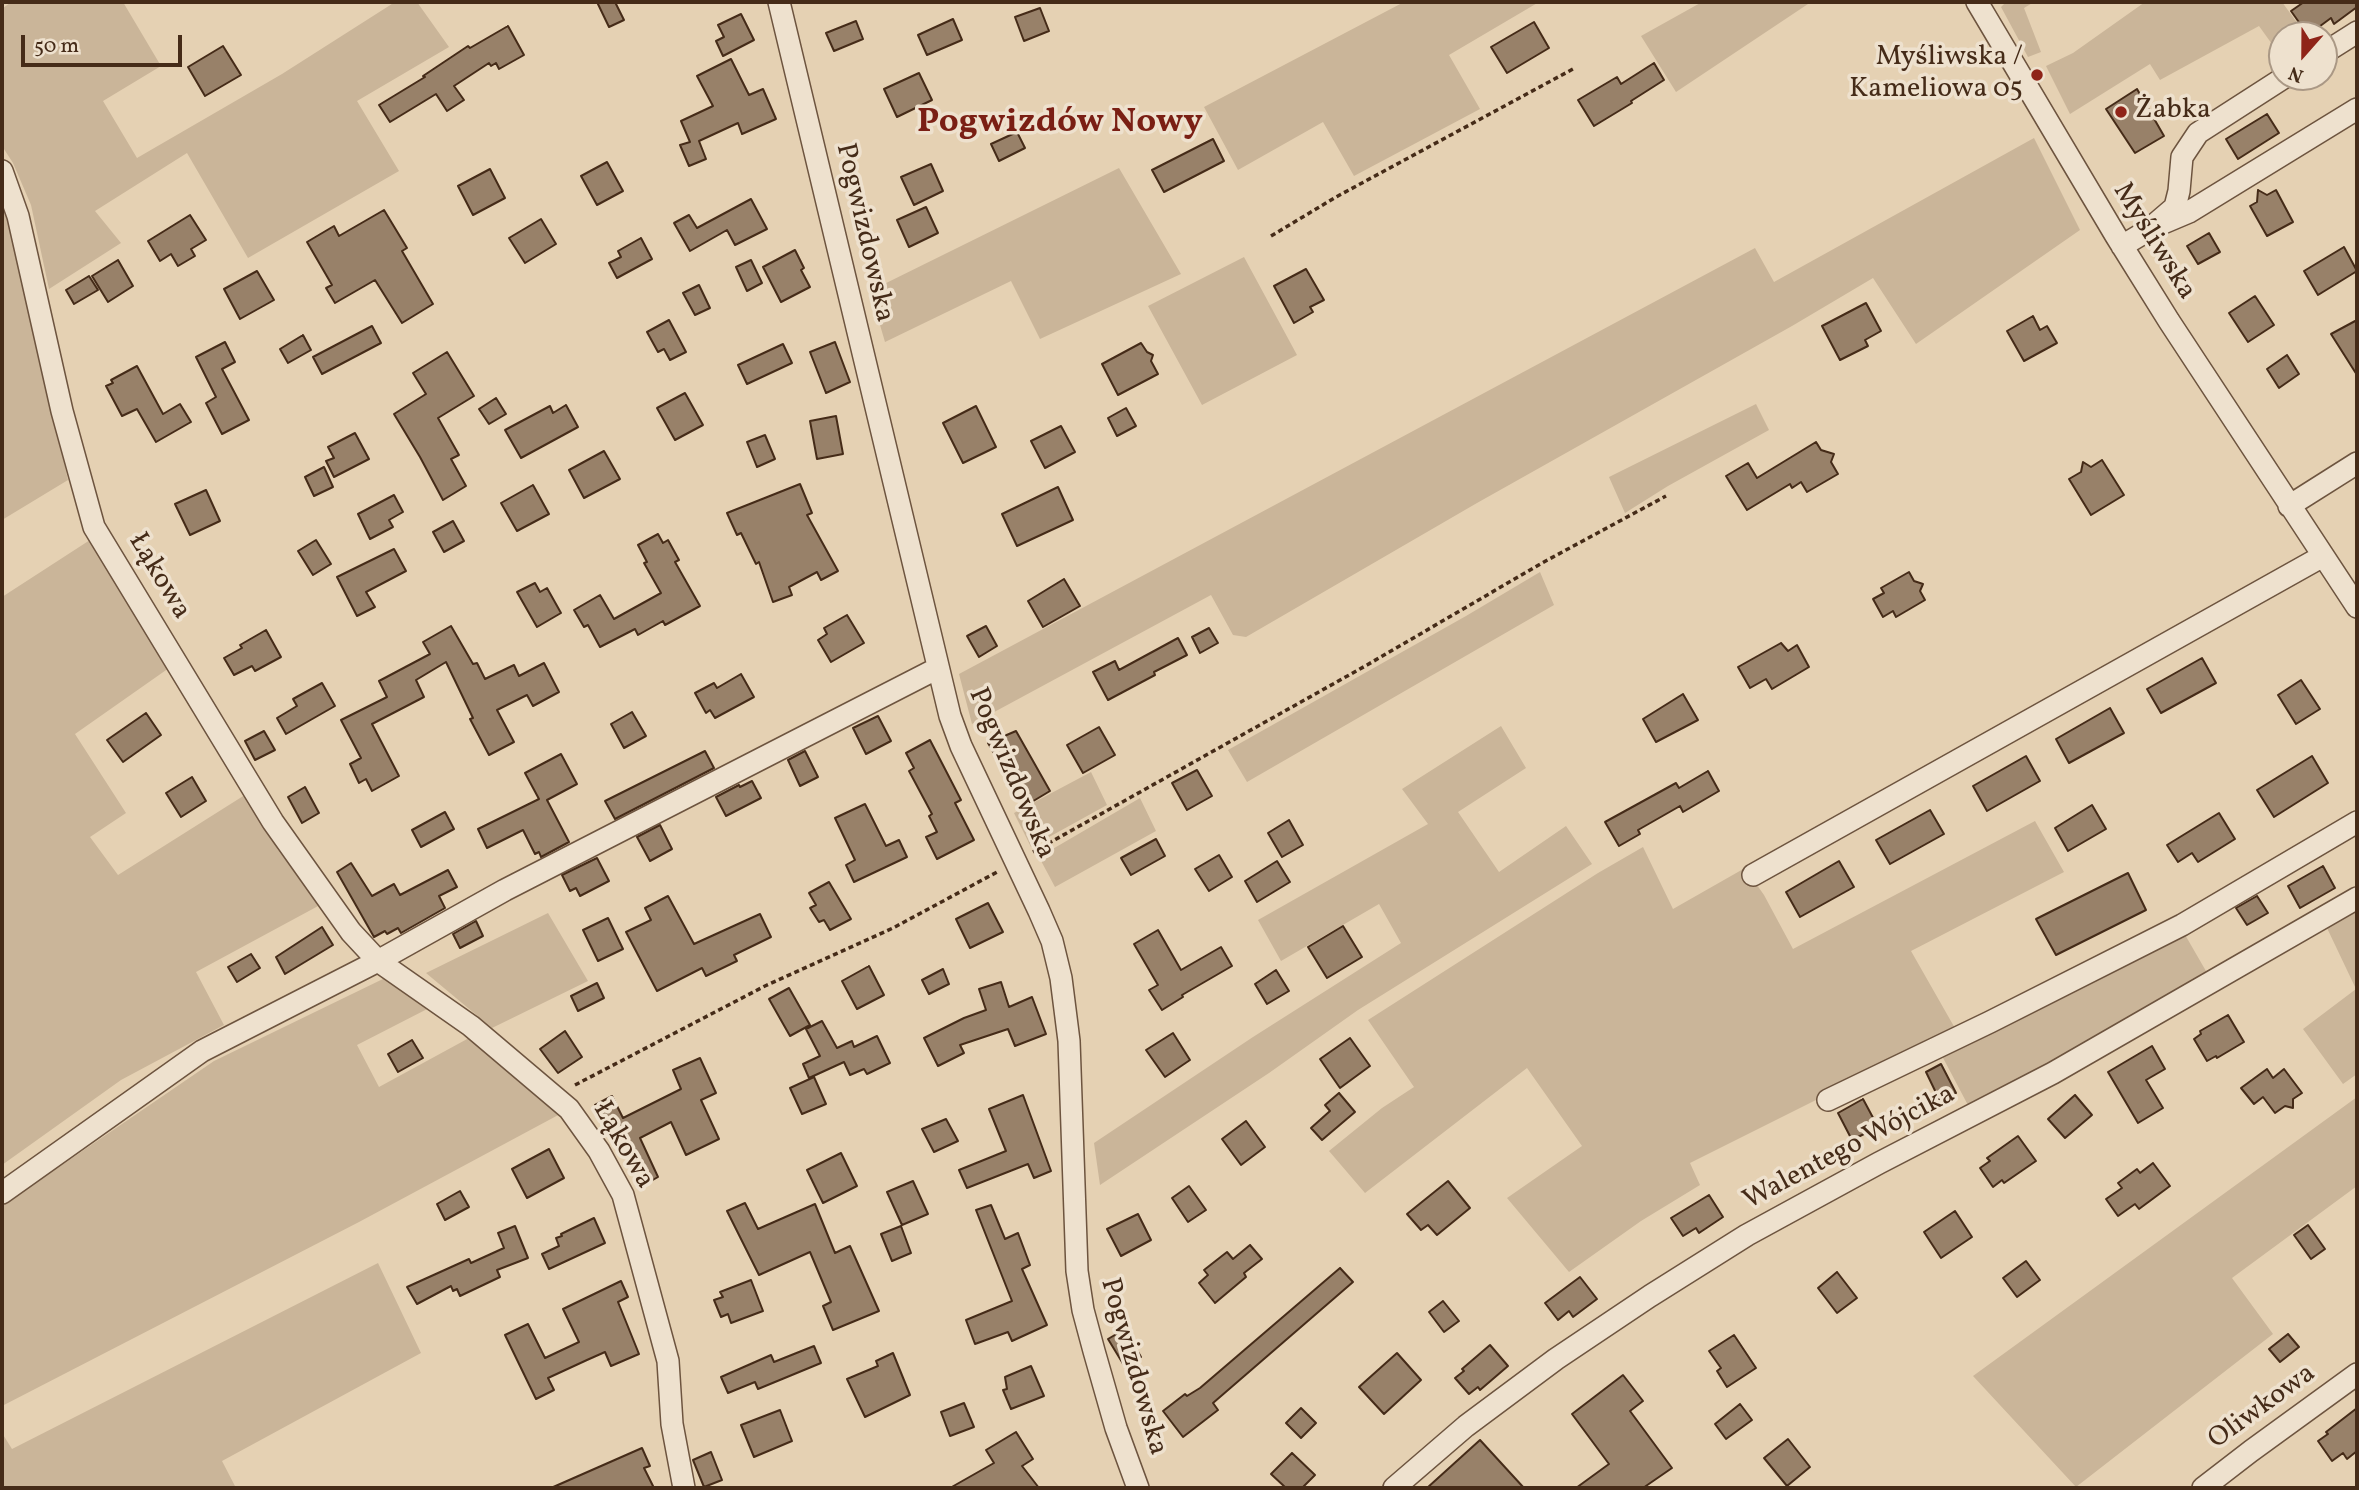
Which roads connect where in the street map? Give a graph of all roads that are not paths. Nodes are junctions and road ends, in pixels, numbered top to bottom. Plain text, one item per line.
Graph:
1 (779, 2) edge
2 (1979, 3) edge
3 (2357, 32) edge
4 (2338, 44) edge
5 (2268, 88) edge
6 (2357, 109) edge
7 (2, 171) edge
8 (2147, 231) junction
9 (2122, 246) junction
10 (2357, 463) edge
11 (2289, 506) junction
12 (2322, 556) junction
13 (2357, 607) edge
14 (938, 668) junction
15 (2357, 822) edge
16 (1753, 874) dead end
17 (2357, 898) edge
18 (378, 961) junction
19 (1828, 1100) dead end
20 (2, 1193) edge
21 (2357, 1374) edge
22 (1404, 1485) edge
23 (684, 1488) edge
24 (1138, 1488) edge
25 (2203, 1488) edge

1 - 14 street, Pogwizdowska
2 - 9 street, Myśliwska
3 - 4 street
5 - 8 street
6 - 8 street
7 - 18 street, Łąkowa
8 - 9 street
9 - 11 street, Myśliwska
10 - 11 street
11 - 12 street, Myśliwska
12 - 13 street, Myśliwska
12 - 16 street
14 - 18 street
14 - 24 street, Pogwizdowska
15 - 19 street
17 - 22 street, Walentego Wójcika
18 - 20 street
18 - 23 street, Łąkowa
21 - 25 street, Oliwkowa

